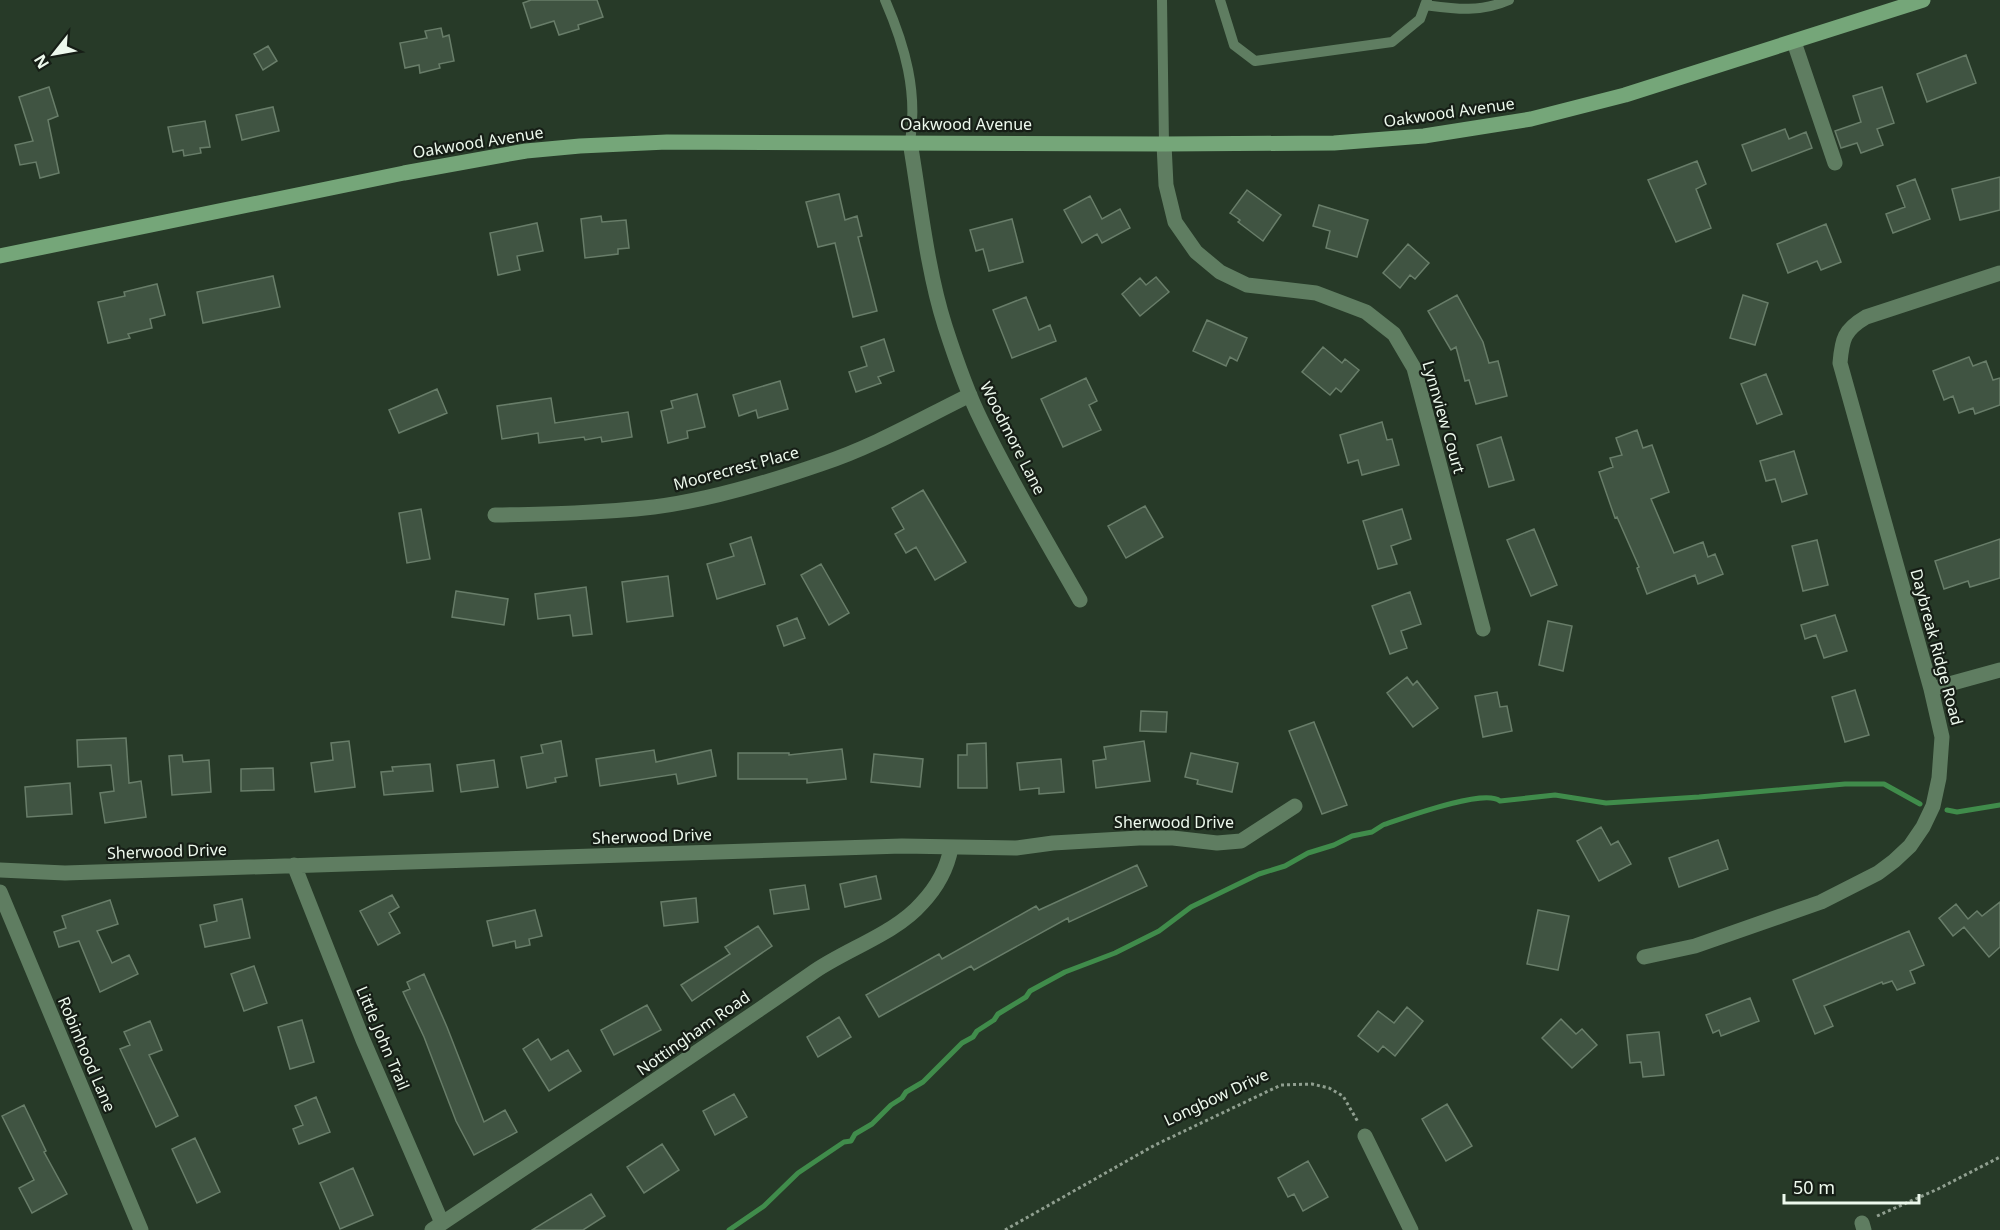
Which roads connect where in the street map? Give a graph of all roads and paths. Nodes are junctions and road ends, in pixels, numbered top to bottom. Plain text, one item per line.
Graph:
1 (885, 0) edge
2 (1162, 0) edge
3 (1220, 0) edge
4 (1509, 0) edge
5 (1923, 0) edge
6 (1426, 2) edge
7 (1794, 42) junction
8 (910, 142) junction
9 (1164, 144) junction
10 (1835, 163) dead end
11 (0, 256) edge
12 (2000, 273) edge
13 (970, 395) junction
14 (495, 515) dead end
15 (1080, 600) dead end
16 (1483, 629) dead end
17 (2000, 670) edge
18 (1931, 689) junction
19 (1295, 806) dead end
20 (951, 848) junction
21 (294, 865) junction
22 (0, 870) edge
23 (0, 892) edge
24 (1644, 957) dead end
25 (1365, 1136) joint
26 (2000, 1157) edge
27 (437, 1227) edge
28 (1863, 1227) edge
29 (141, 1230) edge
30 (1005, 1230) edge
31 (1411, 1230) edge

1 - 8 lane
2 - 9 lane
3 - 6 lane
4 - 6 lane
5 - 7 street, Oakwood Avenue
7 - 9 street, Oakwood Avenue
7 - 10 street
8 - 9 street, Oakwood Avenue
8 - 11 street, Oakwood Avenue
8 - 13 street, Woodmore Lane
9 - 16 street, Lynnview Court
12 - 18 street, Daybreak Ridge Road
13 - 14 street, Moorecrest Place
13 - 15 street, Woodmore Lane
17 - 18 street
18 - 24 street, Daybreak Ridge Road
19 - 20 street, Sherwood Drive
20 - 21 street, Sherwood Drive
20 - 27 street, Nottingham Road
21 - 22 street, Sherwood Drive
21 - 27 street, Little John Trail
23 - 29 street, Robinhood Lane
25 - 30 path, Longbow Drive
25 - 31 street
26 - 28 path

